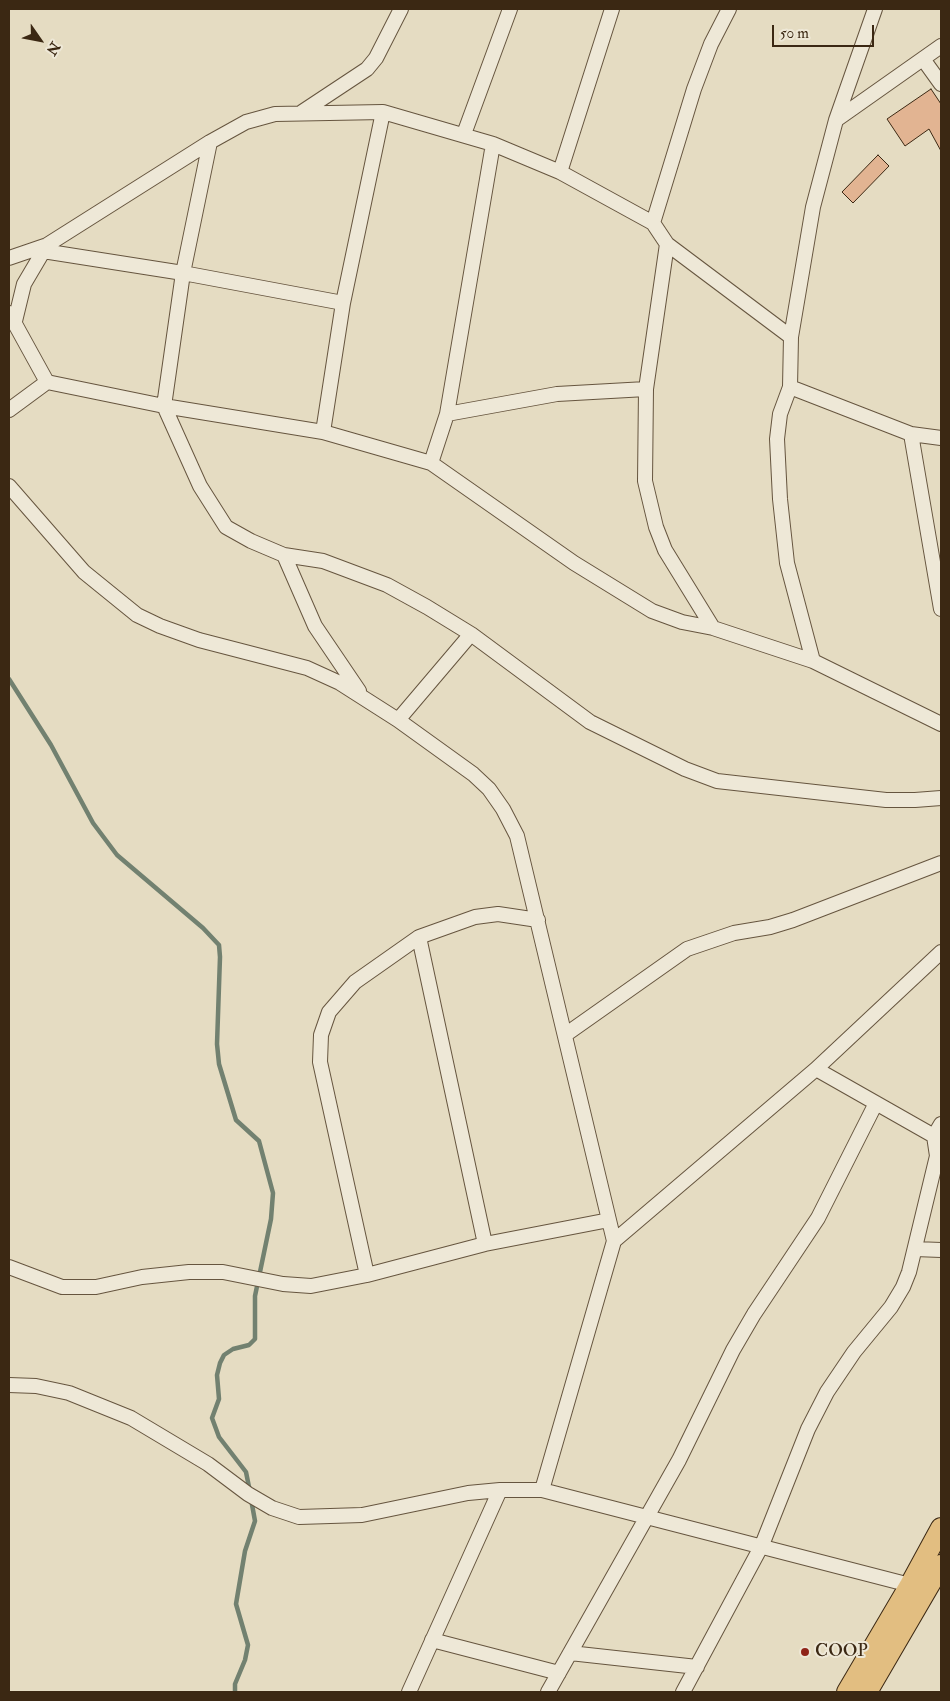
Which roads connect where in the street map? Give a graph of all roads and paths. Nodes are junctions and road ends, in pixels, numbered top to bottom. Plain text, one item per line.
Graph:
1 (401, 9) edge
2 (510, 9) edge
3 (612, 9) edge
4 (729, 9) edge
5 (875, 9) edge
6 (941, 46) edge
7 (923, 59) junction
8 (941, 84) edge
9 (302, 112) junction
10 (383, 112) junction
11 (836, 120) junction
12 (464, 134) junction
13 (210, 142) junction
14 (493, 144) junction
15 (560, 172) junction
16 (653, 223) junction
17 (667, 244) junction
18 (45, 248) junction
19 (9, 258) edge
20 (183, 273) junction
21 (344, 303) junction
22 (12, 317) edge
23 (791, 338) junction
24 (47, 382) junction
25 (790, 387) junction
26 (646, 389) junction
27 (164, 406) junction
28 (9, 410) edge
29 (447, 414) junction
30 (323, 432) junction
31 (911, 434) junction
32 (941, 438) edge
33 (430, 463) junction
34 (9, 486) edge
35 (284, 555) junction
36 (941, 609) edge
37 (712, 628) junction
38 (471, 634) junction
39 (813, 661) junction
40 (362, 696) junction
41 (398, 720) junction
42 (941, 724) edge
43 (941, 798) edge
44 (941, 863) edge
45 (538, 920) junction
46 (419, 937) junction
47 (941, 952) edge
48 (565, 1035) junction
49 (816, 1069) junction
50 (876, 1103) junction
51 (937, 1130) edge
52 (939, 1157) edge
53 (609, 1220) junction
54 (614, 1242) junction
55 (484, 1244) junction
56 (914, 1249) junction
57 (941, 1250) edge
58 (9, 1268) edge
59 (368, 1275) junction
60 (9, 1385) edge
61 (500, 1490) junction
62 (542, 1490) junction
63 (646, 1517) junction
64 (941, 1528) edge
65 (762, 1545) junction
66 (939, 1575) edge
67 (910, 1585) junction
68 (432, 1640) junction
69 (570, 1653) junction
70 (697, 1667) junction
71 (559, 1674) junction
72 (410, 1692) edge
73 (548, 1692) edge
74 (683, 1692) edge
75 (846, 1692) edge
76 (867, 1692) edge

1 - 9 street
2 - 12 street
3 - 15 street
4 - 16 street
5 - 11 street
6 - 7 street
7 - 8 street
7 - 11 street
9 - 10 street
9 - 13 street
10 - 12 street
10 - 21 street
11 - 23 street
12 - 14 street
13 - 18 street
13 - 20 street
14 - 15 street
14 - 29 street
15 - 16 street
16 - 17 street
17 - 23 street
17 - 26 street
18 - 19 street
18 - 20 street
18 - 22 street
20 - 21 street
20 - 27 street
21 - 30 street
22 - 24 street
23 - 25 street
24 - 27 street
24 - 28 street
25 - 31 street
25 - 39 street
26 - 29 street
26 - 37 street
27 - 30 street
27 - 35 street
29 - 33 street
30 - 33 street
31 - 32 street
31 - 36 street
33 - 37 street
34 - 40 street
35 - 38 street
35 - 40 street
37 - 39 street
38 - 41 street
38 - 43 street
39 - 42 street
40 - 41 street
41 - 45 street
44 - 48 street
45 - 46 street
45 - 48 street
46 - 55 street
46 - 59 street
47 - 49 street
48 - 53 street
49 - 50 street
49 - 54 street
50 - 51 street
50 - 63 street
51 - 52 street
52 - 56 street
53 - 54 street
53 - 55 street
54 - 62 street
55 - 59 street
56 - 57 street
56 - 65 street
58 - 59 street
60 - 61 street
61 - 62 street
61 - 68 street
62 - 63 street
63 - 65 street
63 - 69 street
64 - 67 highway
65 - 67 street
65 - 70 street
66 - 76 highway
67 - 75 highway
68 - 71 street
68 - 72 street
69 - 70 street
69 - 71 street
70 - 74 street
71 - 73 street

